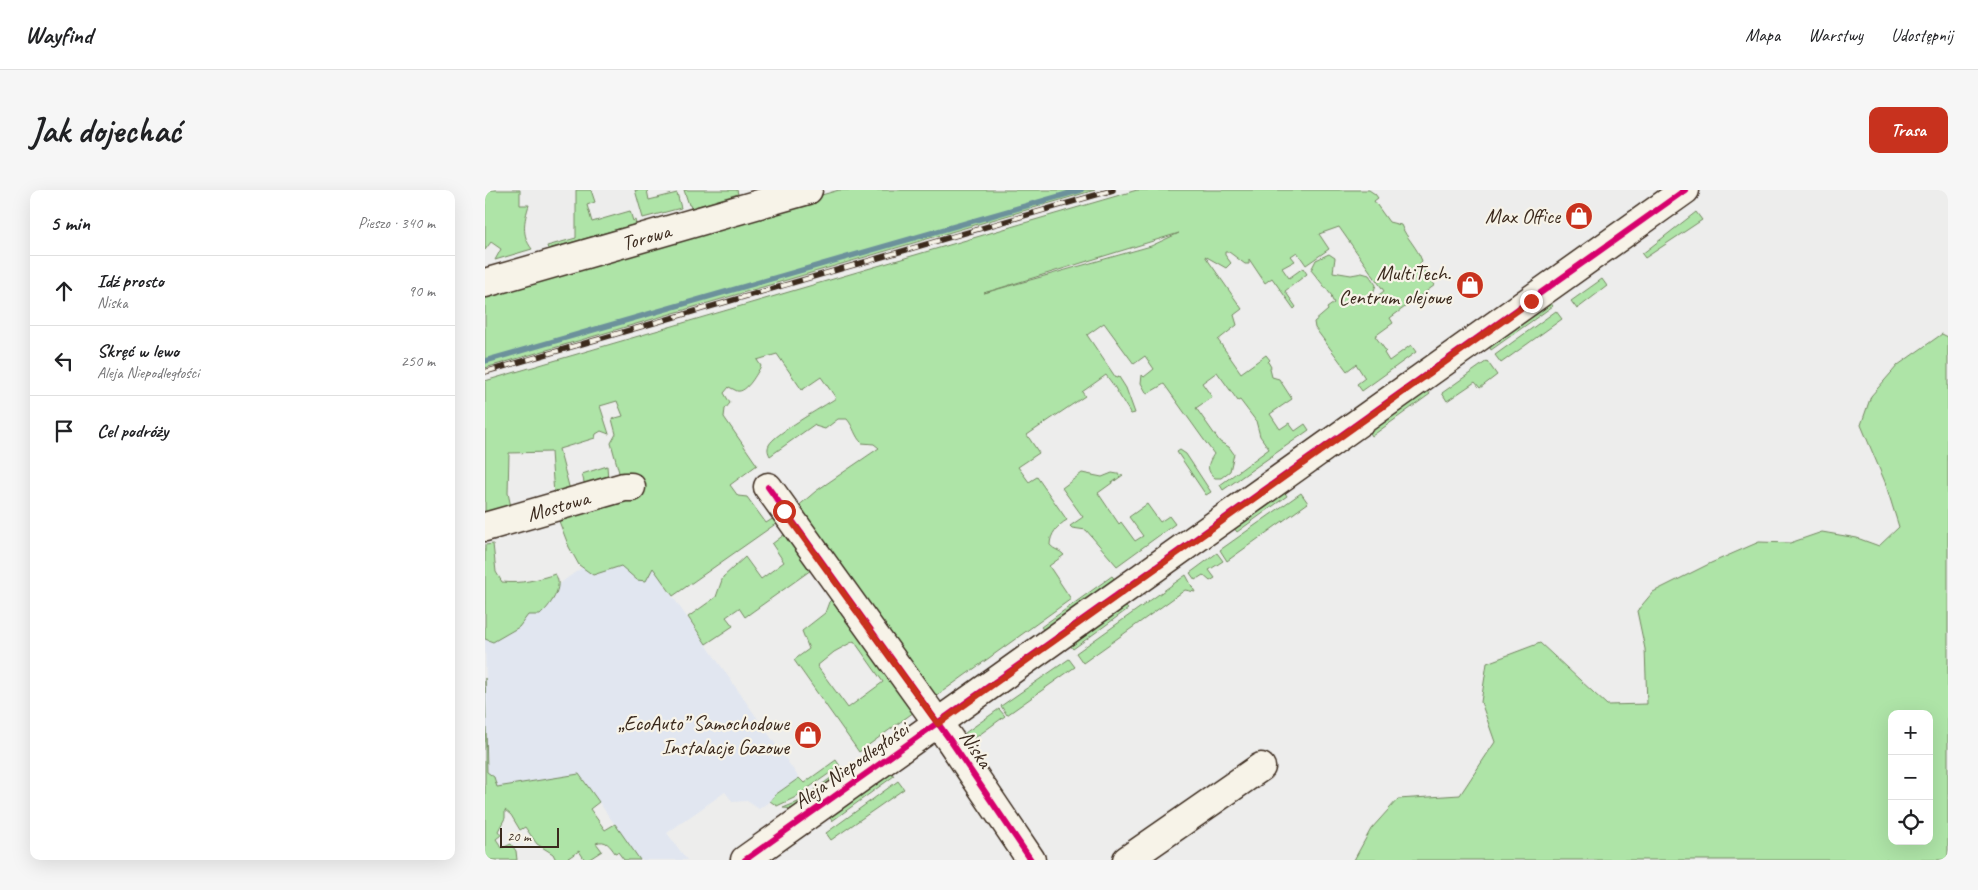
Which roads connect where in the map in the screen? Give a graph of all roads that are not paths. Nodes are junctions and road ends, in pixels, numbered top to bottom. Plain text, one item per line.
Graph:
1 (808, 190) edge
2 (1685, 190) edge
3 (485, 283) edge
4 (631, 487) dead end
5 (768, 487) dead end
6 (485, 527) edge
7 (938, 724) junction
8 (1261, 767) dead end
9 (745, 860) edge
10 (1031, 860) edge
11 (1127, 860) edge

1 - 3 street, Torowa
2 - 7 street, Aleja Niepodległości
4 - 6 street, Mostowa
5 - 7 street, Niska
7 - 9 street, Aleja Niepodległości
7 - 10 street, Niska
8 - 11 street

